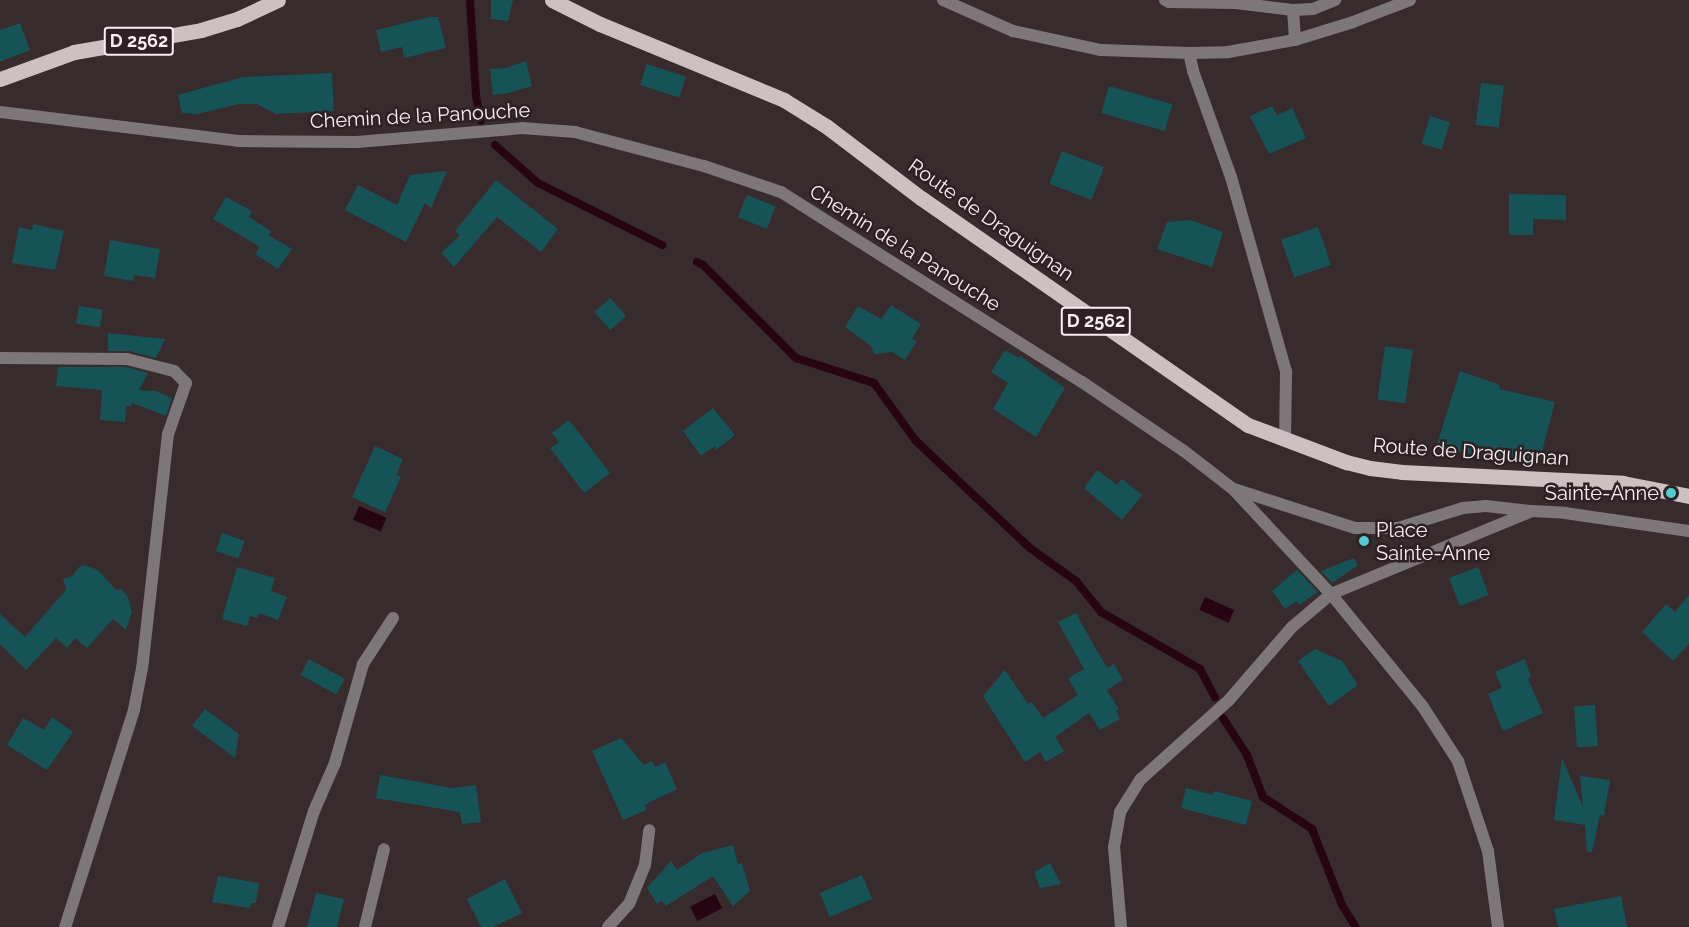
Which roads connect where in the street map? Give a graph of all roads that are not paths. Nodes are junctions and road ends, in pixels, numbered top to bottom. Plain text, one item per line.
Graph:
1 (278, 0) edge
2 (552, 0) edge
3 (943, 0) edge
4 (1165, 0) edge
5 (1335, 0) edge
6 (1410, 0) edge
7 (1293, 10) junction
8 (1295, 40) junction
9 (1190, 53) junction
10 (0, 79) edge
11 (0, 112) edge
12 (0, 358) edge
13 (1285, 440) junction
14 (1233, 489) junction
15 (1689, 496) edge
16 (1532, 511) junction
17 (1689, 531) edge
18 (1331, 594) junction
19 (393, 618) dead end
20 (649, 830) dead end
21 (384, 849) dead end
22 (64, 927) edge
23 (278, 927) edge
24 (365, 927) edge
25 (608, 927) edge
26 (1121, 927) edge
27 (1498, 927) edge

1 - 10 main road, D 2562
2 - 13 main road, Route de Draguignan / D 2562
3 - 9 street
4 - 7 street
5 - 7 street
6 - 8 street
7 - 8 street
8 - 9 street
9 - 13 street
11 - 14 street, Chemin de la Panouche
12 - 22 street
13 - 15 main road, Route de Draguignan / D 2562
14 - 16 street
14 - 18 street, Chemin de la Panouche
16 - 17 street
16 - 18 street
18 - 26 street
18 - 27 street, Chemin de la Panouche
19 - 23 street
20 - 25 street
21 - 24 street

